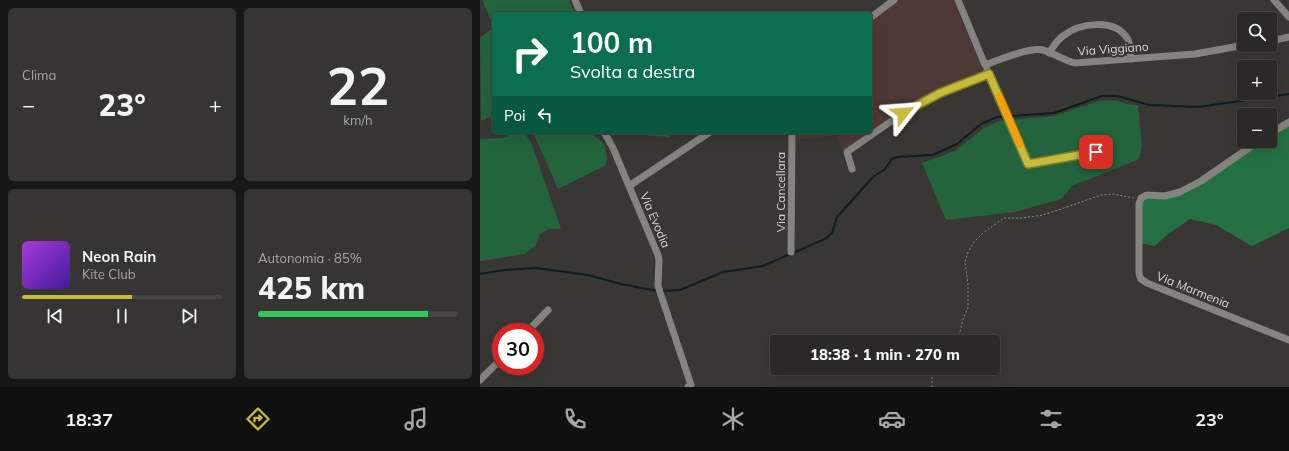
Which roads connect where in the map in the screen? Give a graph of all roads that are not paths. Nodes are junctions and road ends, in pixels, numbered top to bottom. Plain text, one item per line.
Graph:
1 (575, 0) edge
2 (894, 0) edge
3 (958, 0) edge
4 (1274, 0) edge
5 (580, 12) edge
6 (872, 16) edge
7 (1289, 17) edge
8 (1289, 38) edge
9 (1277, 40) edge
10 (1237, 46) edge
11 (1049, 53) junction
12 (1131, 59) junction
13 (985, 65) junction
14 (989, 74) junction
15 (1289, 122) edge
16 (1277, 130) edge
17 (605, 134) edge
18 (707, 134) edge
19 (792, 134) edge
20 (1249, 148) edge
21 (1096, 152) dead end
22 (852, 170) dead end
23 (630, 186) junction
24 (791, 252) dead end
25 (548, 310) dead end
26 (536, 323) edge
27 (1289, 340) edge
28 (492, 368) edge
29 (480, 380) edge
30 (688, 387) edge

1 - 5 street
2 - 6 street
3 - 13 street
4 - 7 street
8 - 9 street
10 - 12 street, Via Viggiano
11 - 12 street, Via Viggiano
11 - 12 street
11 - 13 street, Via Viggiano
13 - 14 street
14 - 21 street
14 - 22 street
15 - 16 street
17 - 23 street, Via Evodia
18 - 23 street
19 - 24 street, Via Cancellara
20 - 27 street, Via Marmenia
23 - 30 street, Via Evodia
25 - 26 street
28 - 29 street

